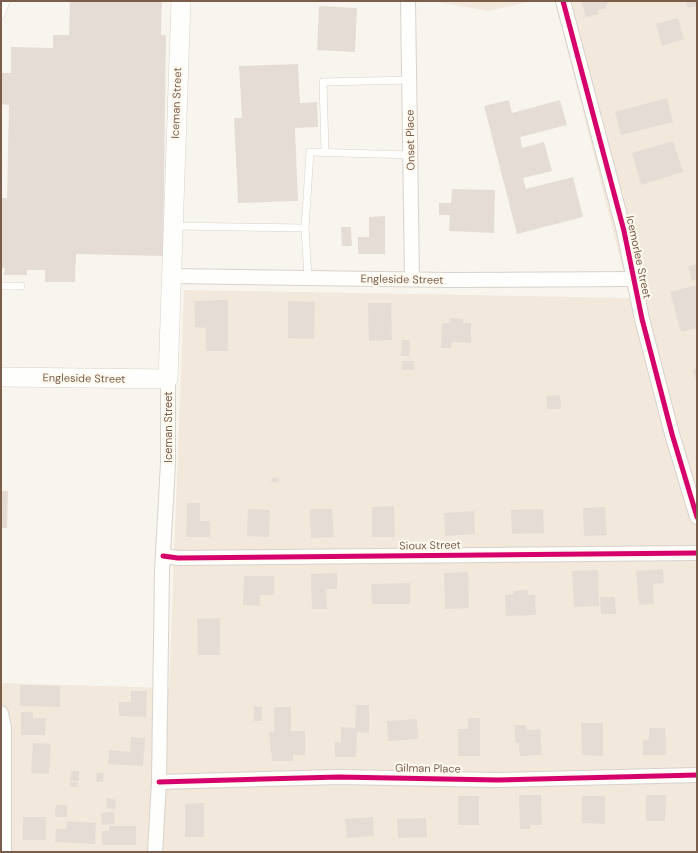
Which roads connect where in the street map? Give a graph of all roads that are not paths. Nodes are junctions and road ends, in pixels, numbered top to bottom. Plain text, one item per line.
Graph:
1 (6, 1) edge
2 (181, 1) edge
3 (408, 1) edge
4 (564, 1) edge
5 (1, 15) edge
6 (409, 80) junction
7 (325, 152) junction
8 (410, 155) junction
9 (172, 226) junction
10 (305, 228) junction
11 (171, 276) junction
12 (308, 277) junction
13 (412, 279) junction
14 (634, 279) junction
15 (1, 286) edge
16 (21, 286) dead end
17 (1, 377) edge
18 (168, 379) junction
19 (697, 517) edge
20 (697, 553) edge
21 (163, 556) junction
22 (1, 713) edge
23 (697, 775) edge
24 (159, 782) junction
25 (4, 852) edge
26 (155, 852) edge

1 - 5 lane
2 - 9 main road, Iceman Street
3 - 6 street, Onset Place
4 - 14 street, Icemorlee Street
6 - 7 lane
6 - 8 street, Onset Place
7 - 8 lane
7 - 10 lane
8 - 13 street, Onset Place
9 - 10 lane
9 - 11 main road, Iceman Street
10 - 12 lane
11 - 12 street, Engleside Street
11 - 18 main road, Iceman Street
12 - 13 street, Engleside Street
13 - 14 street, Engleside Street
14 - 19 street, Icemorlee Street
15 - 16 lane
17 - 18 main road, Engleside Street
18 - 21 street, Iceman Street
20 - 21 street, Sioux Street
21 - 24 street, Iceman Street
22 - 25 street
23 - 24 street, Gilman Place
24 - 26 street, Iceman Street

